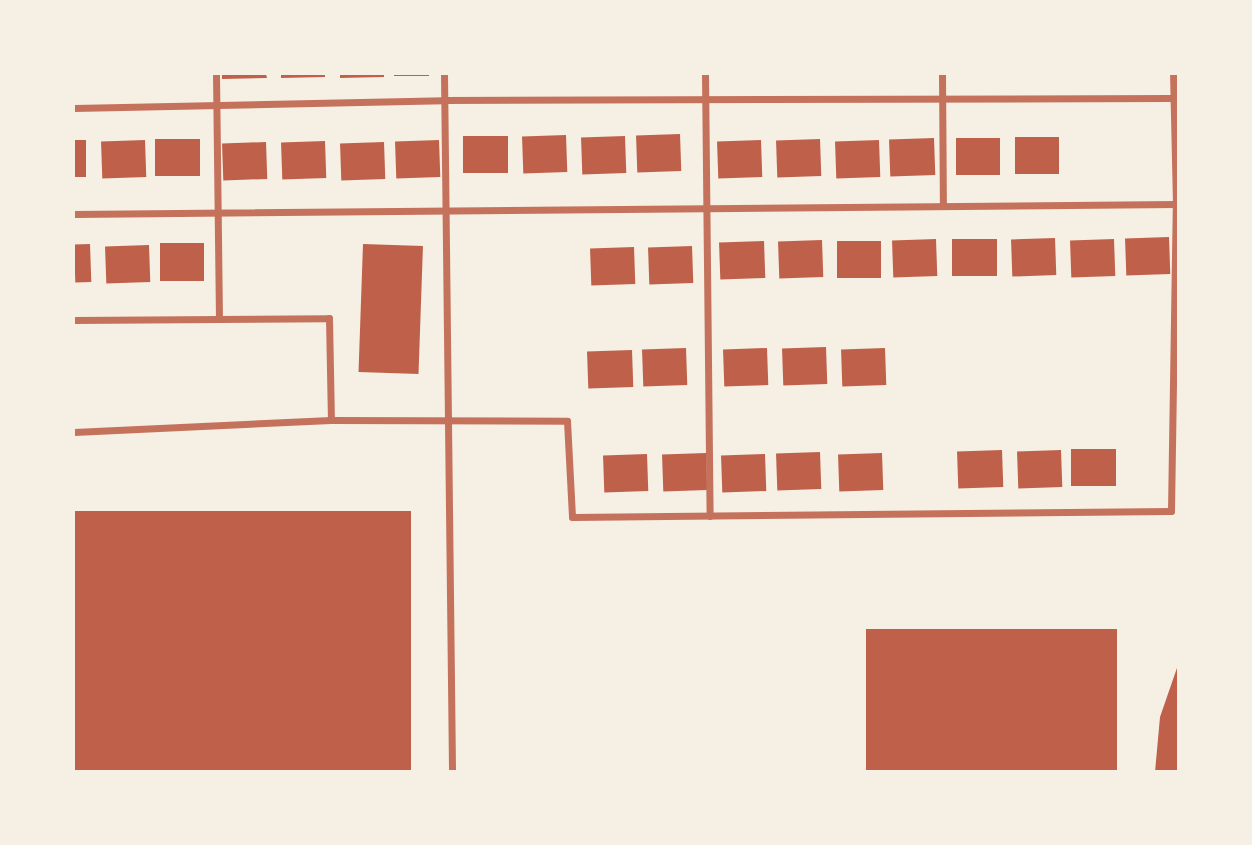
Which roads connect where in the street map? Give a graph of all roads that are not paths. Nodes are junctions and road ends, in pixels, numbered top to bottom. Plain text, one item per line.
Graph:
1 (215, 74) edge
2 (444, 74) edge
3 (705, 74) edge
4 (942, 74) edge
5 (1173, 74) edge
6 (1173, 98) junction
7 (706, 99) junction
8 (942, 99) junction
9 (444, 100) junction
10 (216, 105) junction
11 (74, 108) edge
12 (1176, 204) junction
13 (943, 205) junction
14 (707, 206) junction
15 (446, 208) junction
16 (218, 212) junction
17 (74, 214) edge
18 (219, 319) junction
19 (74, 320) edge
20 (331, 421) junction
21 (447, 422) junction
22 (74, 432) edge
23 (710, 516) junction
24 (452, 772) edge

1 - 10 street
2 - 9 street
3 - 7 street
4 - 8 street
5 - 6 street
6 - 8 street
6 - 12 street
7 - 8 street
7 - 9 street
7 - 14 street
8 - 13 street
9 - 10 street
9 - 15 street
10 - 11 street
10 - 16 street
12 - 13 street
12 - 23 street
13 - 14 street
14 - 15 street
14 - 23 street
15 - 16 street
15 - 21 street
16 - 17 street
16 - 18 street
18 - 19 street
18 - 20 street
20 - 21 street
20 - 22 street
21 - 23 street
21 - 24 street

